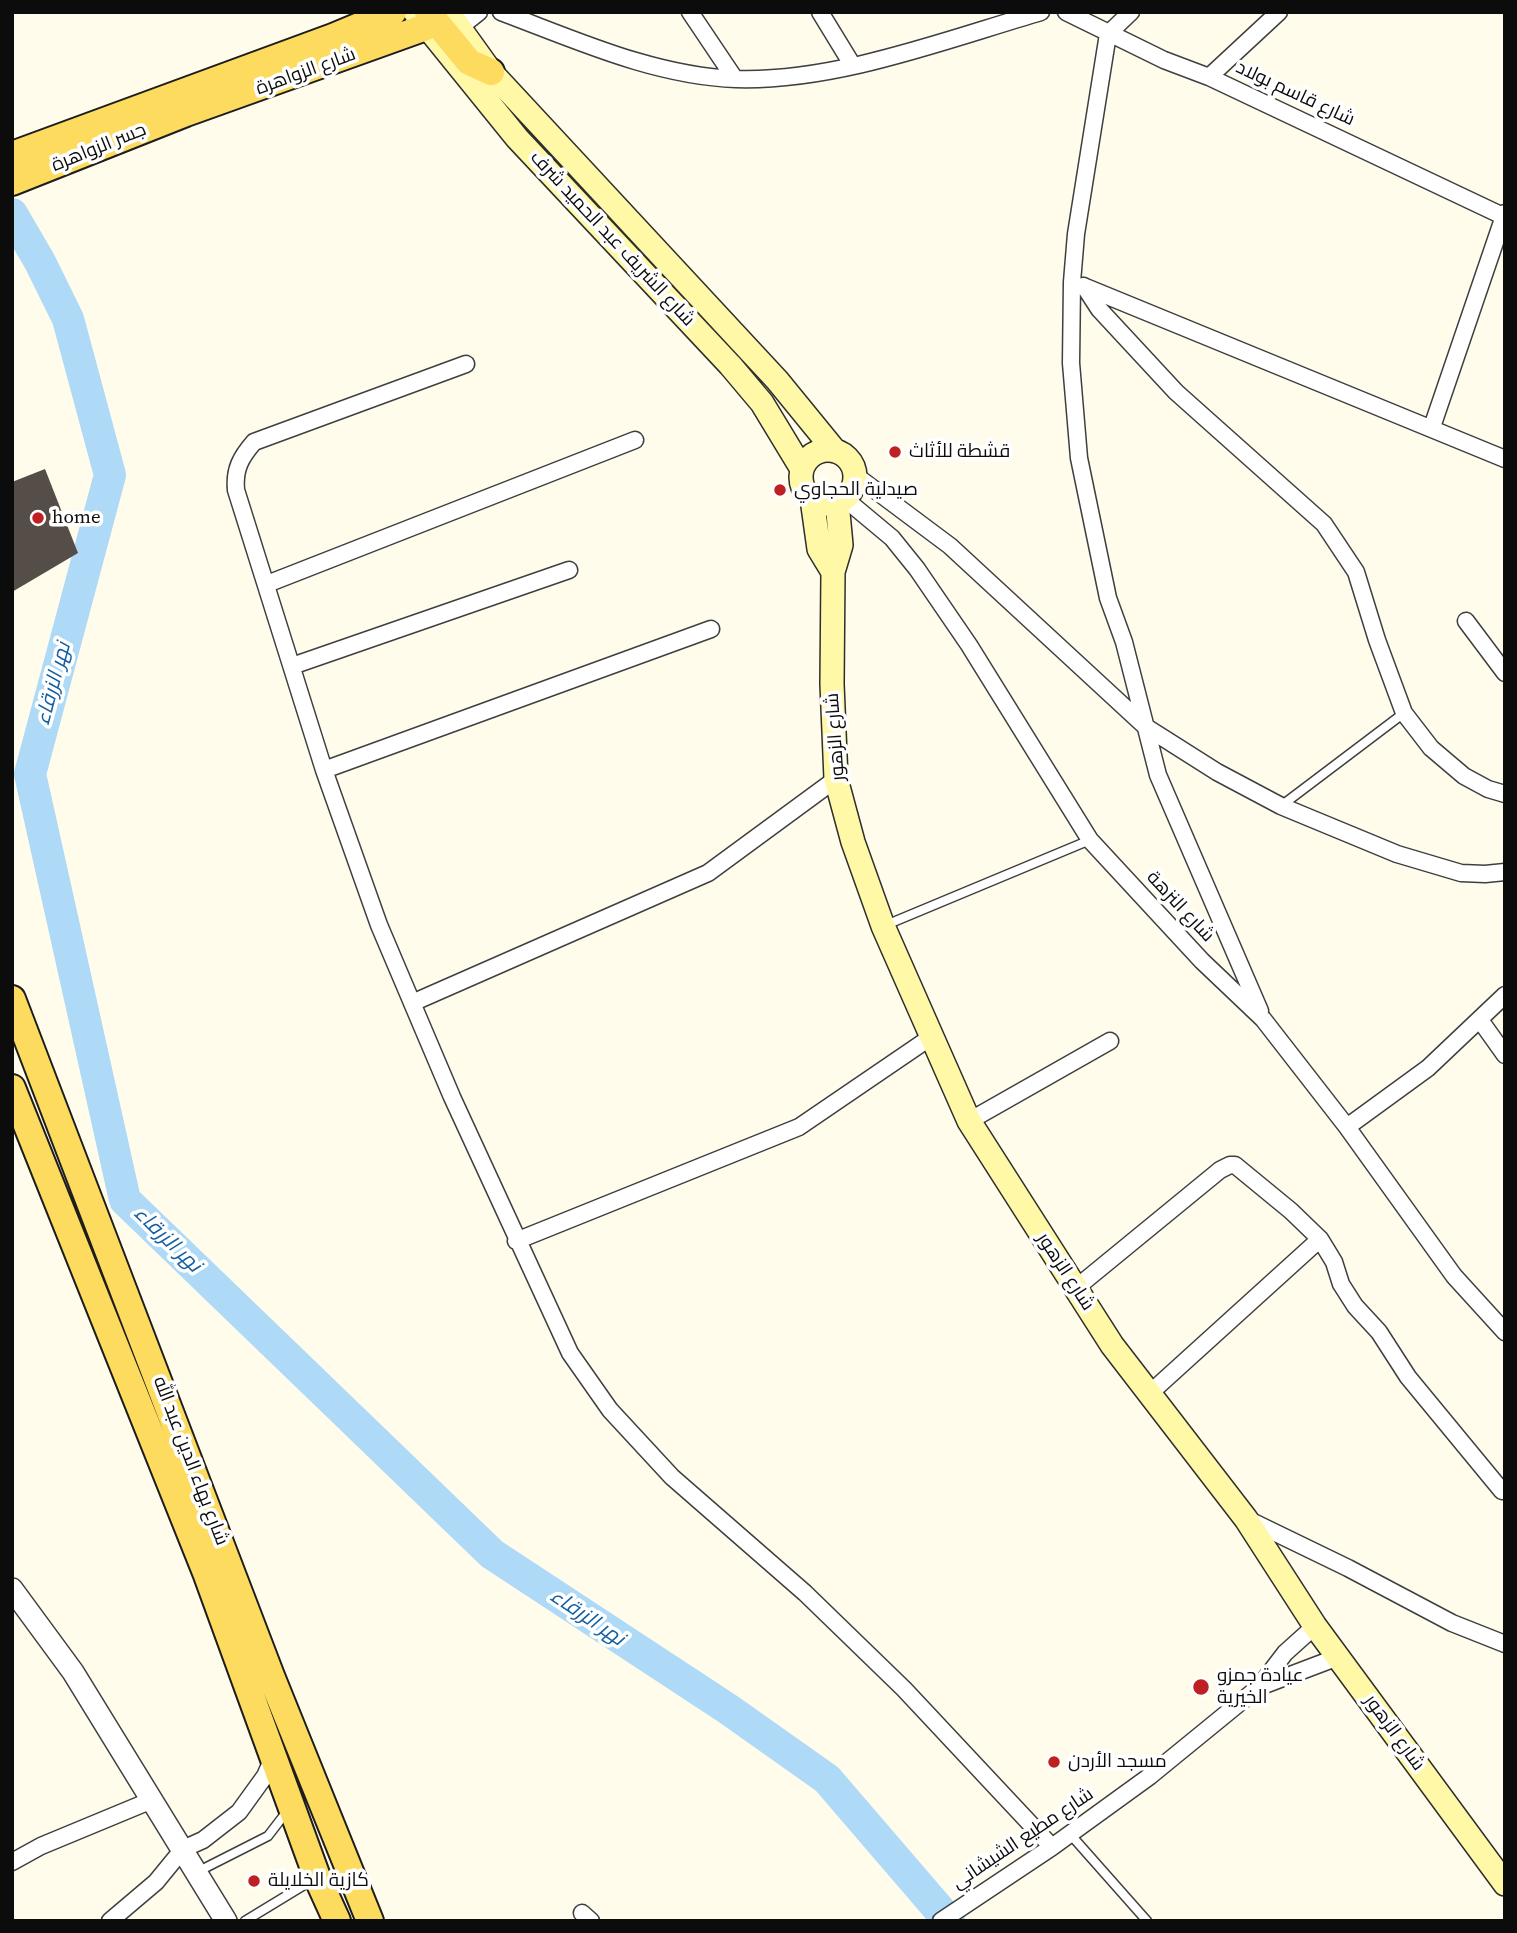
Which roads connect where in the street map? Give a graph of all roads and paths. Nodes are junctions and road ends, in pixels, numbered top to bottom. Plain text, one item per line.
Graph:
1 (479, 12) edge
2 (501, 12) edge
3 (690, 12) edge
4 (820, 12) edge
5 (1041, 12) edge
6 (1066, 12) edge
7 (1131, 12) edge
8 (1279, 12) edge
9 (386, 14) edge
10 (435, 18) edge
11 (1108, 34) junction
12 (853, 66) junction
13 (491, 72) joint
14 (1209, 76) junction
15 (735, 79) junction
16 (180, 104) junction
17 (12, 155) edge
18 (12, 182) edge
19 (1504, 216) edge
20 (1078, 284) junction
21 (466, 364) dead end
22 (1432, 427) junction
23 (635, 440) dead end
24 (835, 451) junction
25 (1505, 458) edge
26 (802, 469) junction
27 (855, 475) junction
28 (812, 499) junction
29 (841, 500) junction
30 (569, 570) dead end
31 (833, 572) junction
32 (267, 584) junction
33 (1466, 621) dead end
34 (711, 629) dead end
35 (292, 666) junction
36 (1505, 673) edge
37 (1405, 713) junction
38 (1146, 727) junction
39 (324, 769) junction
40 (836, 779) junction
41 (1505, 794) edge
42 (1281, 806) junction
43 (1090, 840) junction
44 (1505, 872) edge
45 (883, 926) junction
46 (1505, 995) edge
47 (12, 999) edge
48 (412, 1003) junction
49 (1264, 1019) junction
50 (1480, 1020) junction
51 (931, 1037) junction
52 (1110, 1041) dead end
53 (1505, 1055) edge
54 (12, 1087) edge
55 (969, 1121) junction
56 (1347, 1127) junction
57 (1320, 1239) junction
58 (516, 1241) junction
59 (1076, 1288) junction
60 (1505, 1332) edge
61 (1149, 1394) junction
62 (1502, 1491) dead end
63 (1246, 1519) junction
64 (12, 1589) edge
65 (1315, 1626) junction
66 (1505, 1644) edge
67 (1338, 1657) junction
68 (260, 1680) junction
69 (1259, 1687) junction
70 (274, 1755) junction
71 (152, 1800) junction
72 (292, 1805) junction
73 (1070, 1834) junction
74 (1052, 1847) junction
75 (183, 1849) junction
76 (12, 1862) edge
77 (197, 1872) junction
78 (317, 1877) junction
79 (1505, 1884) edge
80 (110, 1921) edge
81 (226, 1921) edge
82 (245, 1921) edge
83 (337, 1921) edge
84 (370, 1921) edge
85 (941, 1921) edge
86 (1147, 1921) edge

1 - 10 street
2 - 15 street
3 - 15 street
4 - 12 street
5 - 12 street
6 - 11 street, شارع قاسم بولاد
7 - 11 street
8 - 14 street
9 - 16 main road, شارع الزواهرة
10 - 13 main road
10 - 16 main road, شارع الزواهرة
10 - 26 main road, شارع الشريف عبد الحميد شرف
11 - 14 street, شارع قاسم بولاد
11 - 20 street
12 - 15 street
13 - 24 main road, شارع الشريف عبد الحميد شرف
14 - 19 street, شارع قاسم بولاد
16 - 17 main road, جسر الزواهرة
16 - 18 main road, جسر الزواهرة
19 - 22 street
20 - 22 street
20 - 37 street
20 - 38 street
21 - 32 street
22 - 25 street
23 - 32 street
24 - 26 main road
24 - 27 main road
26 - 28 main road
27 - 29 main road
27 - 38 street
28 - 29 main road
28 - 31 main road, شارع الزهور
29 - 31 main road, شارع الزهور
29 - 43 street, شارع النزهة
30 - 35 street
31 - 40 main road, شارع الزهور
32 - 35 street
33 - 36 street
34 - 39 street
35 - 39 street
37 - 41 street
37 - 42 lane
38 - 42 street
38 - 49 street
39 - 48 street
40 - 45 main road, شارع الزهور
40 - 48 street
42 - 44 street
43 - 45 lane
43 - 49 street, شارع النزهة
45 - 51 main road, شارع الزهور
46 - 50 street
47 - 68 main road, شارع بهاء الدين عبد الله
48 - 58 street
49 - 56 street, شارع النزهة
50 - 53 street
50 - 56 street
51 - 55 main road, شارع الزهور
51 - 58 street
52 - 55 street
54 - 68 main road, شارع بهاء الدين عبد الله
55 - 59 main road, شارع الزهور
56 - 60 street, شارع النزهة
57 - 59 street
57 - 61 street
57 - 62 street
58 - 74 street
59 - 61 main road, شارع الزهور
61 - 63 main road, شارع الزهور
63 - 65 main road, شارع الزهور
63 - 66 street
64 - 71 street
65 - 67 main road, شارع الزهور
65 - 69 street, شارع مطيع الشيشاني
67 - 69 street, شارع مطيع الشيشاني
67 - 79 main road, شارع الزهور
68 - 70 main road, شارع بهاء الدين عبد الله
68 - 84 main road, شارع بهاء الدين عبد الله
69 - 73 street, شارع مطيع الشيشاني
70 - 72 main road, شارع بهاء الدين عبد الله
70 - 75 street
71 - 75 street
71 - 76 street
72 - 77 lane
72 - 78 main road, شارع بهاء الدين عبد الله
73 - 74 street, شارع مطيع الشيشاني
73 - 86 lane
74 - 85 street, شارع مطيع الشيشاني
75 - 77 street
75 - 80 street
77 - 81 street
78 - 82 lane
78 - 83 main road, شارع بهاء الدين عبد الله

